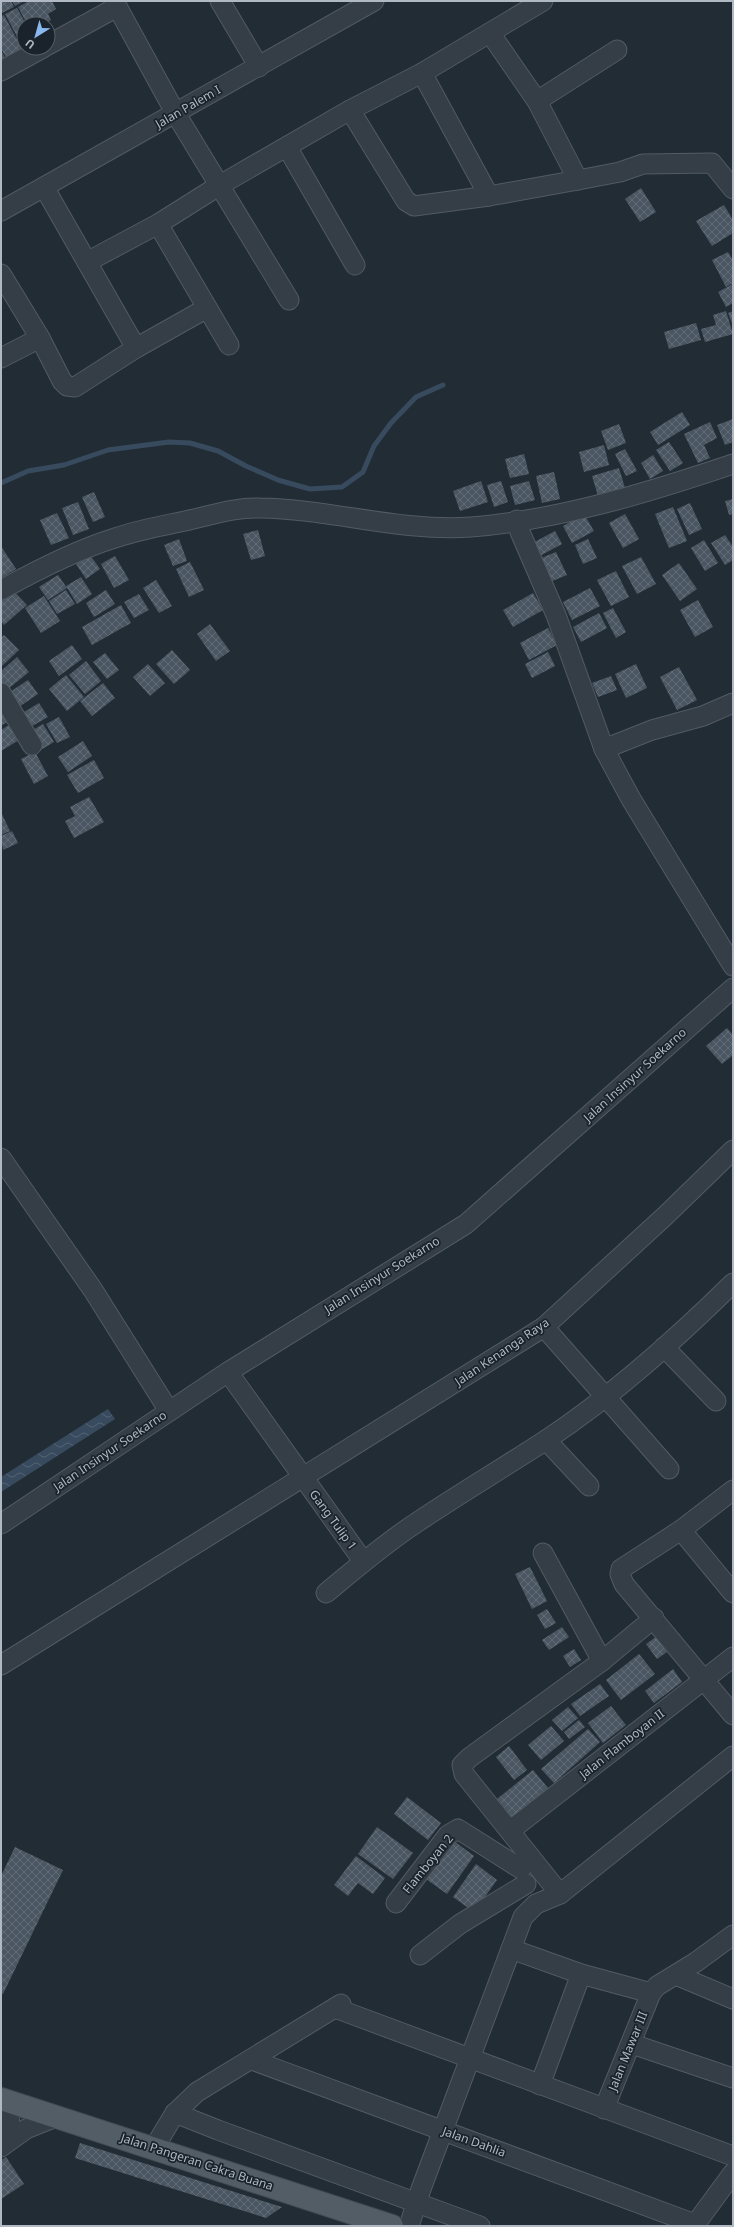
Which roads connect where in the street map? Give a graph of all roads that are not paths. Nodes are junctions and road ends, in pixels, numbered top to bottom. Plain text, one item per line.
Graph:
1 (220, 1) edge
2 (374, 1) edge
3 (543, 1) edge
4 (115, 4) edge
5 (490, 33) junction
6 (56, 40) edge
7 (617, 50) dead end
8 (28, 56) edge
9 (259, 67) junction
10 (1, 71) edge
11 (422, 73) junction
12 (537, 101) junction
13 (350, 110) junction
14 (176, 114) junction
15 (287, 147) junction
16 (578, 180) junction
17 (220, 186) junction
18 (44, 187) junction
19 (733, 189) edge
20 (489, 196) junction
21 (1, 211) edge
22 (158, 224) junction
23 (87, 262) junction
24 (355, 265) dead end
25 (1, 274) edge
26 (289, 300) dead end
27 (207, 308) junction
28 (40, 338) junction
29 (229, 345) dead end
30 (136, 348) junction
31 (1, 358) edge
32 (733, 464) edge
33 (517, 520) junction
34 (1, 590) edge
35 (1, 693) edge
36 (733, 703) edge
37 (32, 745) dead end
38 (604, 750) junction
39 (729, 960) edge
40 (733, 988) edge
41 (733, 1150) edge
42 (1, 1158) edge
43 (730, 1294) edge
44 (544, 1327) junction
45 (664, 1347) junction
46 (228, 1372) junction
47 (607, 1396) junction
48 (716, 1401) dead end
49 (169, 1411) junction
50 (546, 1440) junction
51 (669, 1469) dead end
52 (303, 1478) junction
53 (589, 1486) dead end
54 (732, 1491) edge
55 (1, 1524) edge
56 (681, 1530) junction
57 (543, 1553) dead end
58 (363, 1561) junction
59 (326, 1593) dead end
60 (733, 1593) edge
61 (654, 1618) junction
62 (733, 1658) edge
63 (602, 1661) junction
64 (1, 1665) edge
65 (705, 1680) junction
66 (733, 1715) edge
67 (733, 1756) edge
68 (511, 1830) junction
69 (524, 1876) junction
70 (560, 1894) junction
71 (396, 1903) dead end
72 (536, 1904) junction
73 (733, 1935) edge
74 (511, 1949) junction
75 (420, 1956) dead end
76 (581, 1974) junction
77 (676, 1975) junction
78 (651, 1993) junction
79 (733, 1999) edge
80 (632, 2044) junction
81 (470, 2059) junction
82 (252, 2060) junction
83 (733, 2078) edge
84 (540, 2085) junction
85 (4, 2100) edge
86 (604, 2109) junction
87 (175, 2113) junction
88 (56, 2117) junction
89 (444, 2130) junction
90 (6, 2143) edge
91 (154, 2148) junction
92 (733, 2156) edge
93 (733, 2173) edge
94 (417, 2202) junction
95 (694, 2225) edge
96 (392, 2226) edge
97 (409, 2226) edge
98 (480, 2226) edge

1 - 9 street
2 - 9 street, Jalan Palem I
3 - 5 street
4 - 6 street
4 - 14 street
5 - 11 street
5 - 12 street
7 - 12 street
8 - 10 street
9 - 14 street, Jalan Palem I
11 - 13 street
11 - 20 street
12 - 16 street
13 - 15 street
13 - 20 street
14 - 17 street
14 - 18 street, Jalan Palem I
15 - 17 street
15 - 24 street
16 - 19 street
16 - 20 street
17 - 22 street
17 - 26 street
18 - 21 street, Jalan Palem I
18 - 23 street
22 - 23 street
22 - 27 street
23 - 30 street
25 - 28 street
27 - 29 street
27 - 30 street
28 - 30 street
28 - 31 street
32 - 33 street
33 - 34 street
33 - 38 street
35 - 37 street
36 - 38 street
38 - 39 street
40 - 46 street, Jalan Insinyur Soekarno
41 - 44 street, Jalan Kenanga Raya
42 - 49 street
43 - 45 street
44 - 47 street
44 - 52 street, Jalan Kenanga Raya
45 - 47 street
45 - 48 street
46 - 49 street, Jalan Insinyur Soekarno
46 - 52 street, Gang Tulip 1
47 - 50 street
47 - 51 street
49 - 55 street, Jalan Insinyur Soekarno
50 - 53 street
50 - 58 street
52 - 58 street, Gang Tulip 1
52 - 64 street, Jalan Kenanga Raya
54 - 56 street
56 - 60 street
56 - 61 street
57 - 63 street
58 - 59 street
61 - 63 street
61 - 65 street
62 - 65 street, Jalan Flamboyan II
63 - 68 street
65 - 66 street
65 - 68 street, Jalan Flamboyan II
67 - 70 street
68 - 69 street
68 - 70 street
69 - 71 street, Flamboyan 2
69 - 72 street
69 - 75 street
70 - 72 street
72 - 74 street
73 - 77 street
74 - 76 street
74 - 81 street
76 - 78 street
76 - 84 street
77 - 78 street
77 - 79 street
78 - 80 street, Jalan Mawar III
80 - 83 street
80 - 86 street, Jalan Mawar III
81 - 82 street
81 - 84 street
81 - 89 street
82 - 87 street
82 - 89 street, Jalan Dahlia
84 - 86 street
85 - 88 main road, Jalan Pangeran Cakra Buana
85 - 90 street
86 - 92 street
87 - 91 street
87 - 94 street
88 - 90 street
88 - 91 main road, Jalan Pangeran Cakra Buana
89 - 94 street
89 - 95 street, Jalan Dahlia
91 - 96 main road, Jalan Pangeran Cakra Buana
93 - 95 street
94 - 97 street
94 - 98 street

